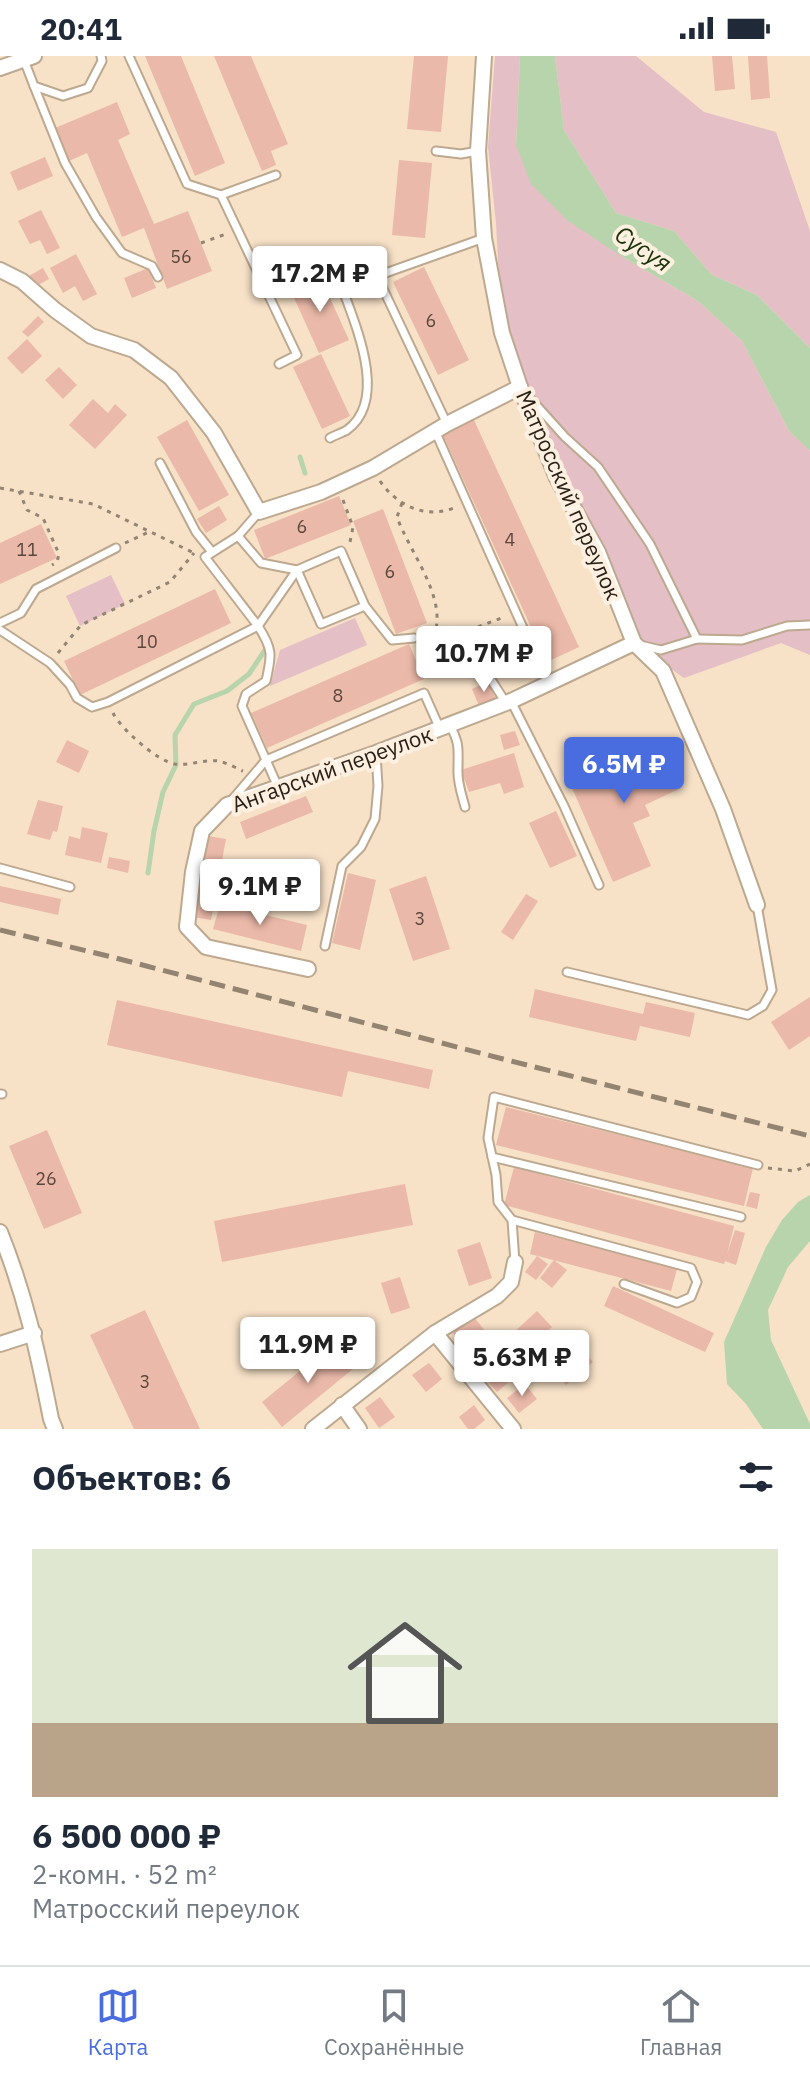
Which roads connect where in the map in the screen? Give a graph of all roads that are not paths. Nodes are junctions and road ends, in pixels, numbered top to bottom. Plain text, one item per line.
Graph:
1 (101, 56) edge
2 (129, 56) edge
3 (484, 56) edge
4 (29, 58) edge
5 (0, 68) edge
6 (34, 86) junction
7 (436, 151) dead end
8 (478, 151) junction
9 (276, 175) dead end
10 (221, 195) junction
11 (484, 238) junction
12 (0, 270) edge
13 (158, 277) dead end
14 (339, 279) dead end
15 (279, 364) dead end
16 (520, 387) junction
17 (442, 428) junction
18 (330, 438) dead end
19 (160, 463) dead end
20 (259, 512) junction
21 (238, 536) junction
22 (116, 548) road end
23 (208, 555) junction
24 (297, 570) junction
25 (365, 606) junction
26 (0, 623) edge
27 (810, 625) edge
28 (258, 626) junction
29 (0, 630) edge
30 (414, 638) road end
31 (697, 639) junction
32 (634, 643) junction
33 (457, 648) road end
34 (548, 684) junction
35 (509, 702) junction
36 (445, 727) junction
37 (376, 753) junction
38 (266, 760) junction
39 (278, 788) junction
40 (227, 805) junction
41 (465, 807) dead end
42 (0, 868) edge
43 (599, 885) dead end
44 (70, 887) dead end
45 (757, 905) joint
46 (325, 946) dead end
47 (308, 969) dead end
48 (567, 972) dead end
49 (492, 1157) junction
50 (758, 1165) road end
51 (741, 1217) dead end
52 (512, 1220) junction
53 (0, 1232) edge
54 (515, 1262) joint
55 (624, 1284) dead end
56 (34, 1333) junction
57 (435, 1333) junction
58 (0, 1344) edge
59 (342, 1405) junction
60 (55, 1429) edge
61 (313, 1429) edge
62 (359, 1429) edge
63 (513, 1429) edge

1 - 6 lane
2 - 10 lane
3 - 8 street, Матросский переулок
4 - 5 street
4 - 6 lane
6 - 13 lane
7 - 8 lane
8 - 11 street, Матросский переулок
9 - 10 lane
10 - 15 lane
11 - 16 street, Матросский переулок
11 - 17 lane
12 - 20 street
14 - 18 lane
16 - 17 street
16 - 31 lane
16 - 32 street, Матросский переулок
17 - 20 street
17 - 34 lane
19 - 23 lane
20 - 21 lane
21 - 23 lane
21 - 24 lane
22 - 26 lane
23 - 28 lane
24 - 25 lane
24 - 25 lane
24 - 28 lane
25 - 30 lane
27 - 31 lane
28 - 29 lane
28 - 38 lane
31 - 32 lane
32 - 34 street, Ангарский переулок
32 - 45 street, Матросский переулок
33 - 35 lane
34 - 35 street, Ангарский переулок
35 - 36 street, Ангарский переулок
35 - 43 lane
36 - 37 street, Ангарский переулок
36 - 38 lane
36 - 41 lane
37 - 39 street, Ангарский переулок
37 - 46 lane
38 - 39 lane
38 - 40 lane
39 - 40 street, Ангарский переулок
40 - 47 street, Ангарский переулок
42 - 44 lane
45 - 48 lane
49 - 50 lane
49 - 51 lane
49 - 52 lane
52 - 54 lane
52 - 55 lane
53 - 56 street
54 - 57 street
56 - 58 street
56 - 60 street
57 - 59 street
57 - 63 street
59 - 61 street
59 - 62 street

